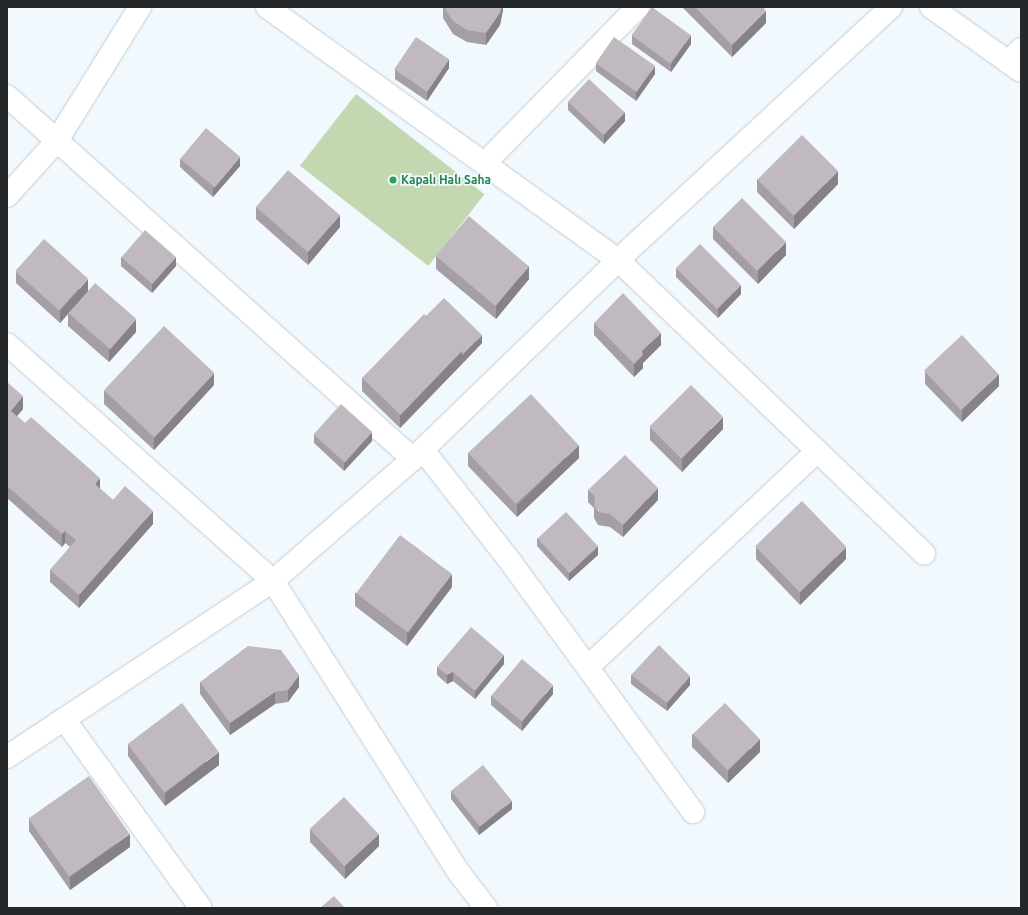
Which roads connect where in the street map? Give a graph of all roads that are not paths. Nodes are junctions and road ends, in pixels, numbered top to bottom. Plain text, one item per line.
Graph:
1 (140, 7) edge
2 (267, 7) edge
3 (638, 7) edge
4 (891, 7) edge
5 (931, 7) edge
6 (1017, 61) edge
7 (7, 96) edge
8 (56, 142) junction
9 (485, 164) junction
10 (7, 196) edge
11 (618, 260) junction
12 (7, 344) edge
13 (817, 451) junction
14 (418, 455) junction
15 (924, 553) dead end
16 (273, 581) junction
17 (588, 667) junction
18 (64, 719) junction
19 (7, 756) edge
20 (693, 812) dead end
21 (202, 908) edge
22 (486, 908) edge

1 - 8 street
2 - 9 street
3 - 9 street
4 - 11 street
5 - 6 street
7 - 8 street
8 - 10 street
8 - 14 street
9 - 11 street
11 - 13 street
11 - 14 street
12 - 16 street
13 - 15 street
13 - 17 street
14 - 16 street
14 - 17 street
16 - 18 street
16 - 22 street
17 - 20 street
18 - 19 street
18 - 21 street

